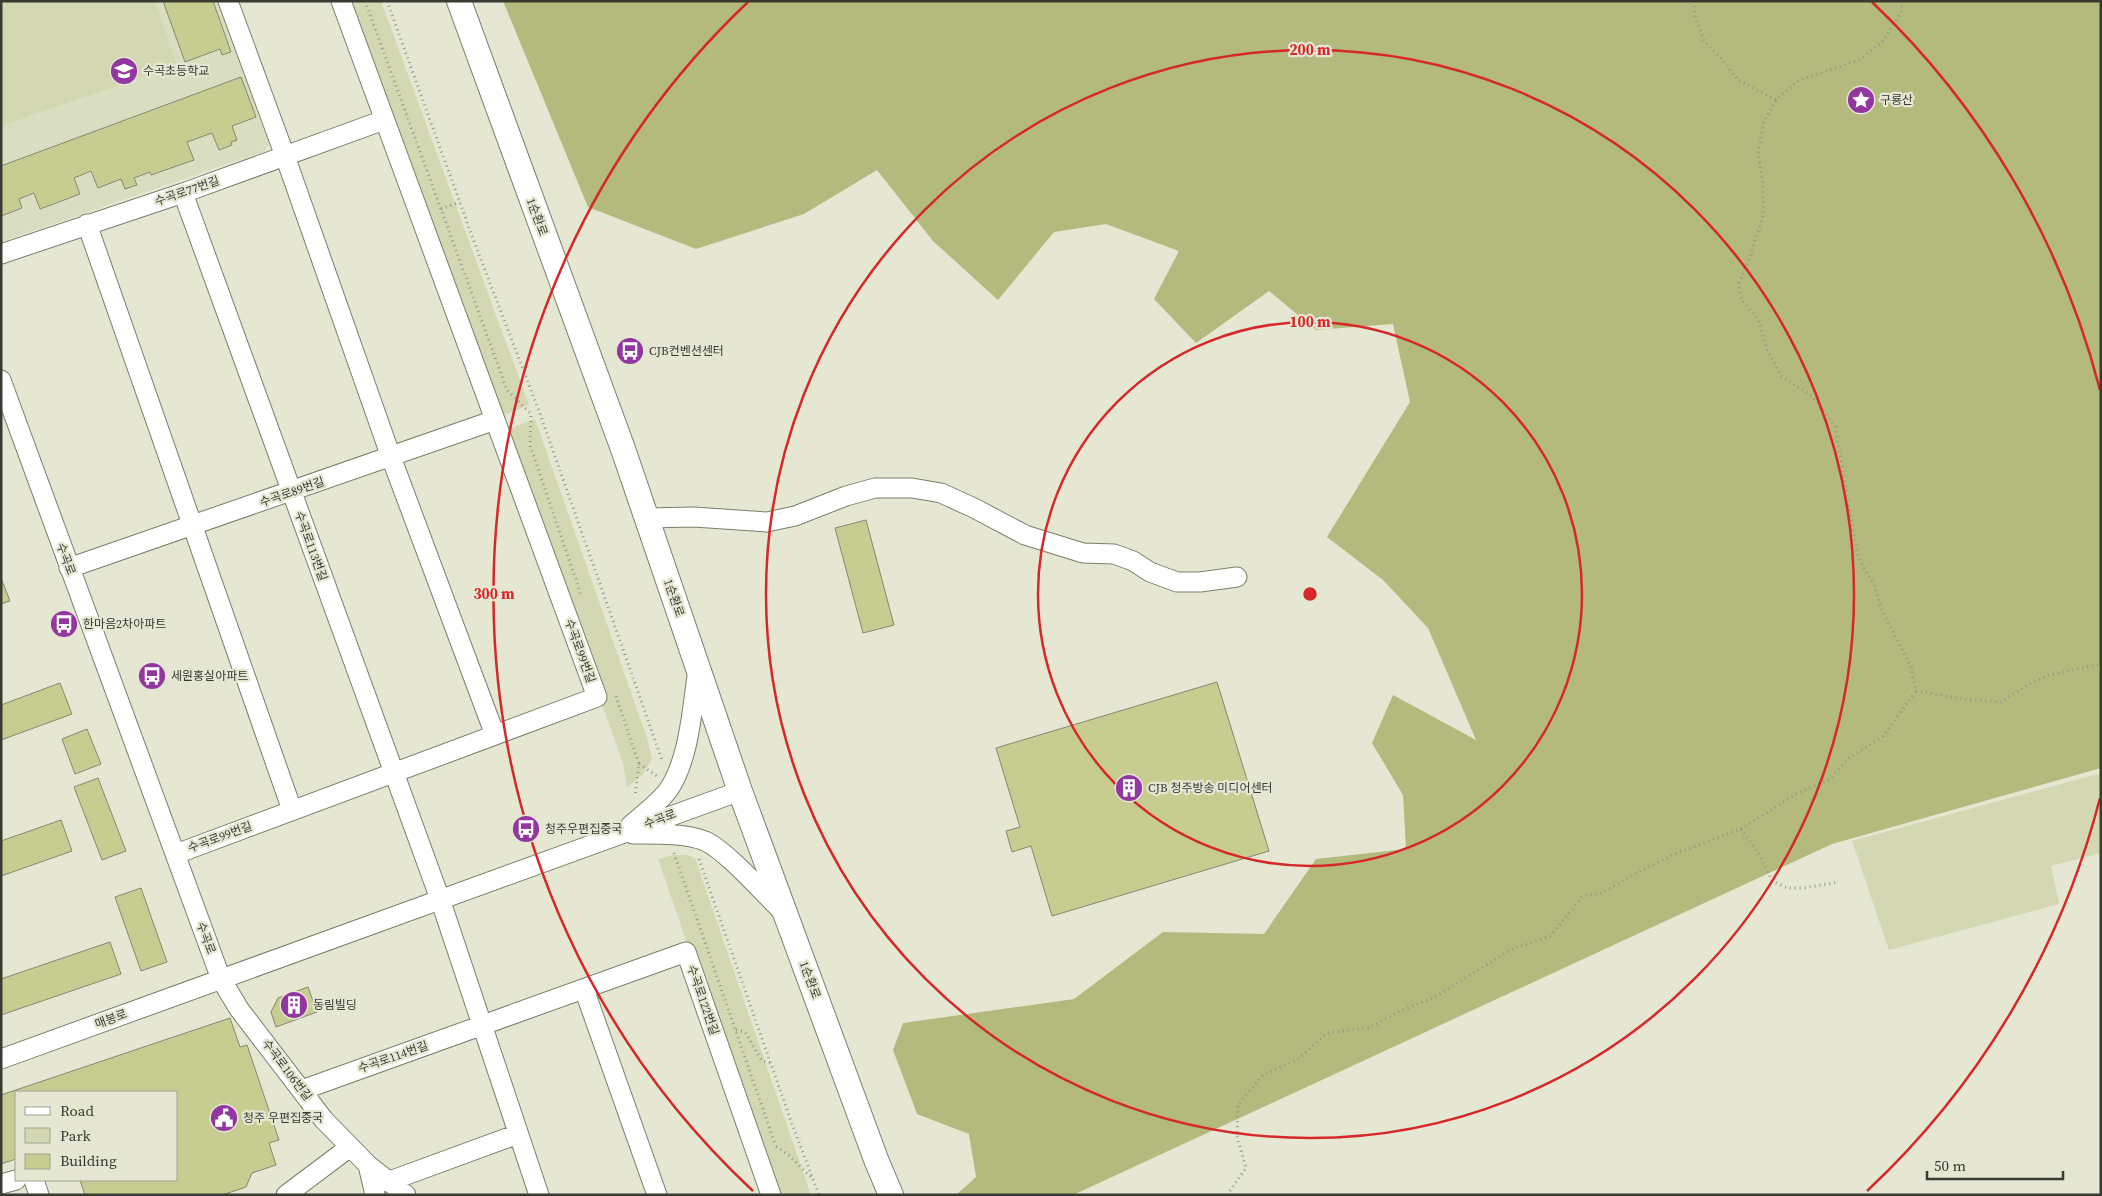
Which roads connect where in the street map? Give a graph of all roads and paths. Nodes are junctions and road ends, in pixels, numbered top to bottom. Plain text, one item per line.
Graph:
1 (228, 1) edge
2 (341, 1) edge
3 (365, 1) edge
4 (387, 1) edge
5 (459, 1) edge
6 (1694, 1) edge
7 (1902, 1) edge
8 (1776, 100) junction
9 (384, 120) junction
10 (286, 156) junction
11 (183, 193) junction
12 (460, 202) junction
13 (441, 209) junction
14 (87, 224) junction
15 (1, 254) edge
16 (1, 380) edge
17 (495, 420) junction
18 (530, 445) dead end
19 (391, 457) junction
20 (292, 492) junction
21 (646, 518) junction
22 (192, 526) junction
23 (69, 568) junction
24 (1237, 577) dead end
25 (2101, 664) edge
26 (698, 669) junction
27 (1916, 691) junction
28 (495, 735) junction
29 (663, 763) dead end
30 (394, 773) junction
31 (661, 779) dead end
32 (740, 790) junction
33 (635, 796) dead end
34 (292, 810) junction
35 (1741, 829) junction
36 (622, 833) junction
37 (672, 846) dead end
38 (176, 854) junction
39 (698, 857) dead end
40 (1839, 882) dead end
41 (440, 899) junction
42 (786, 916) junction
43 (221, 979) junction
44 (584, 989) junction
45 (483, 1026) junction
46 (735, 1030) junction
47 (1, 1059) edge
48 (771, 1064) junction
49 (302, 1090) junction
50 (518, 1134) junction
51 (350, 1147) junction
52 (776, 1147) junction
53 (778, 1155) dead end
54 (812, 1177) junction
55 (15, 1180) edge
56 (34, 1181) edge
57 (1, 1184) edge
58 (381, 1188) edge
59 (40, 1195) edge
60 (286, 1195) edge
61 (406, 1195) edge
62 (540, 1195) edge
63 (657, 1195) edge
64 (771, 1195) edge
65 (819, 1195) edge
66 (892, 1195) edge
67 (1227, 1195) edge

1 - 10 street
2 - 9 street
3 - 13 path
4 - 12 path
5 - 21 main road, 1순환로
6 - 8 path
7 - 8 path
8 - 27 path
9 - 10 street, 수곡로77번길
9 - 17 street
10 - 11 street, 수곡로77번길
10 - 19 street
11 - 14 street, 수곡로77번길
11 - 20 street, 수곡로113번길
12 - 13 path
12 - 29 path
13 - 18 path
14 - 15 street, 수곡로77번길
14 - 22 street
16 - 23 street, 수곡로
17 - 19 street, 수곡로89번길
17 - 28 street, 수곡로99번길
19 - 20 street, 수곡로89번길
19 - 28 street
20 - 22 street, 수곡로89번길
20 - 30 street, 수곡로113번길
21 - 24 street
21 - 26 main road, 1순환로
22 - 23 street, 수곡로89번길
22 - 34 street
23 - 38 street, 수곡로
25 - 27 path
26 - 32 main road, 1순환로
26 - 36 street
27 - 35 path
28 - 30 street, 수곡로99번길
30 - 34 street, 수곡로99번길
30 - 41 street, 수곡로113번길
31 - 33 path
32 - 36 street, 수곡로
32 - 42 main road, 1순환로
34 - 38 street, 수곡로99번길
35 - 40 path
35 - 67 path
36 - 41 street, 수곡로
36 - 42 street
37 - 46 path
38 - 43 street, 수곡로
39 - 48 path
41 - 43 street, 수곡로
41 - 45 street
42 - 66 main road, 1순환로
43 - 47 street, 매봉로
43 - 49 street, 수곡로106번길
44 - 45 street, 수곡로122번길
44 - 63 street
44 - 64 street, 수곡로122번길
45 - 49 street, 수곡로114번길
45 - 50 street
46 - 48 path
46 - 52 path
48 - 54 path
49 - 51 street, 수곡로106번길
50 - 58 street
50 - 62 street
51 - 58 street, 수곡로106번길
51 - 60 street
52 - 53 path
52 - 54 path
54 - 65 path
55 - 57 street
56 - 59 street
58 - 61 street, 수곡로106번길

